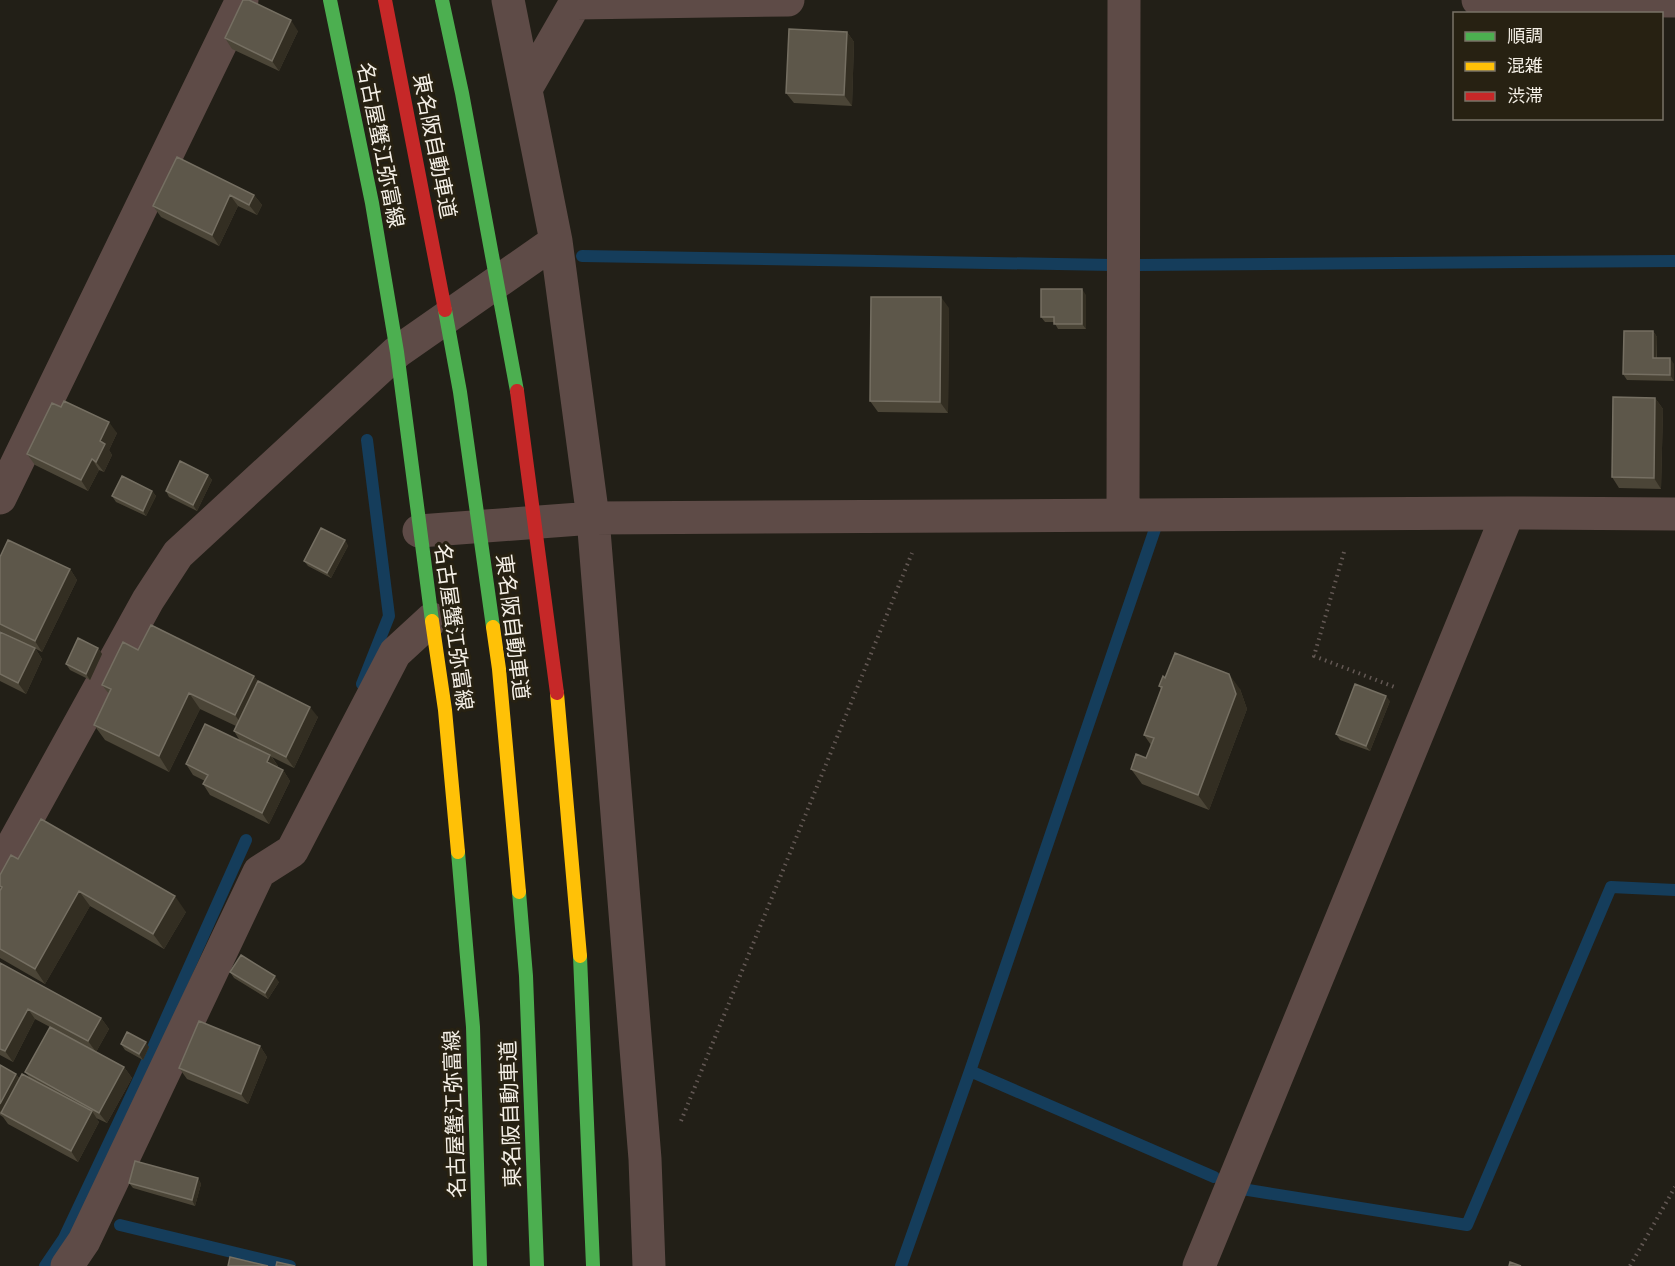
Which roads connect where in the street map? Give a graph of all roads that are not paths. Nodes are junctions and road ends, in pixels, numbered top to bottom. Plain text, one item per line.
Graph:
1 (242, 0) edge
2 (330, 0) edge
3 (385, 0) edge
4 (442, 0) edge
5 (508, 0) edge
6 (788, 0) edge
7 (1124, 0) edge
8 (1478, 0) edge
9 (577, 1) edge
10 (1675, 1) edge
11 (527, 87) junction
12 (556, 241) junction
13 (397, 352) junction
14 (0, 498) edge
15 (1508, 513) junction
16 (1675, 514) edge
17 (1123, 515) junction
18 (593, 518) junction
19 (419, 531) junction
20 (432, 619) junction
21 (12, 820) edge
22 (0, 868) edge
23 (67, 1266) edge
24 (480, 1266) edge
25 (537, 1266) edge
26 (593, 1266) edge
27 (649, 1266) edge
28 (1199, 1266) edge

1 - 14 street
2 - 13 main road, 名古屋蟹江弥富線
3 - 25 main road, 東名阪自動車道, bridge
4 - 26 main road, 東名阪自動車道, bridge
5 - 11 street
6 - 9 street
7 - 17 street
8 - 10 street
9 - 11 street
11 - 12 street
12 - 13 street
12 - 18 street
13 - 19 main road, 名古屋蟹江弥富線
13 - 21 street
15 - 16 street
15 - 17 street
15 - 28 street
17 - 18 street
18 - 19 street
18 - 27 street
19 - 20 main road, 名古屋蟹江弥富線
20 - 23 street
20 - 24 main road, 名古屋蟹江弥富線
21 - 22 street

